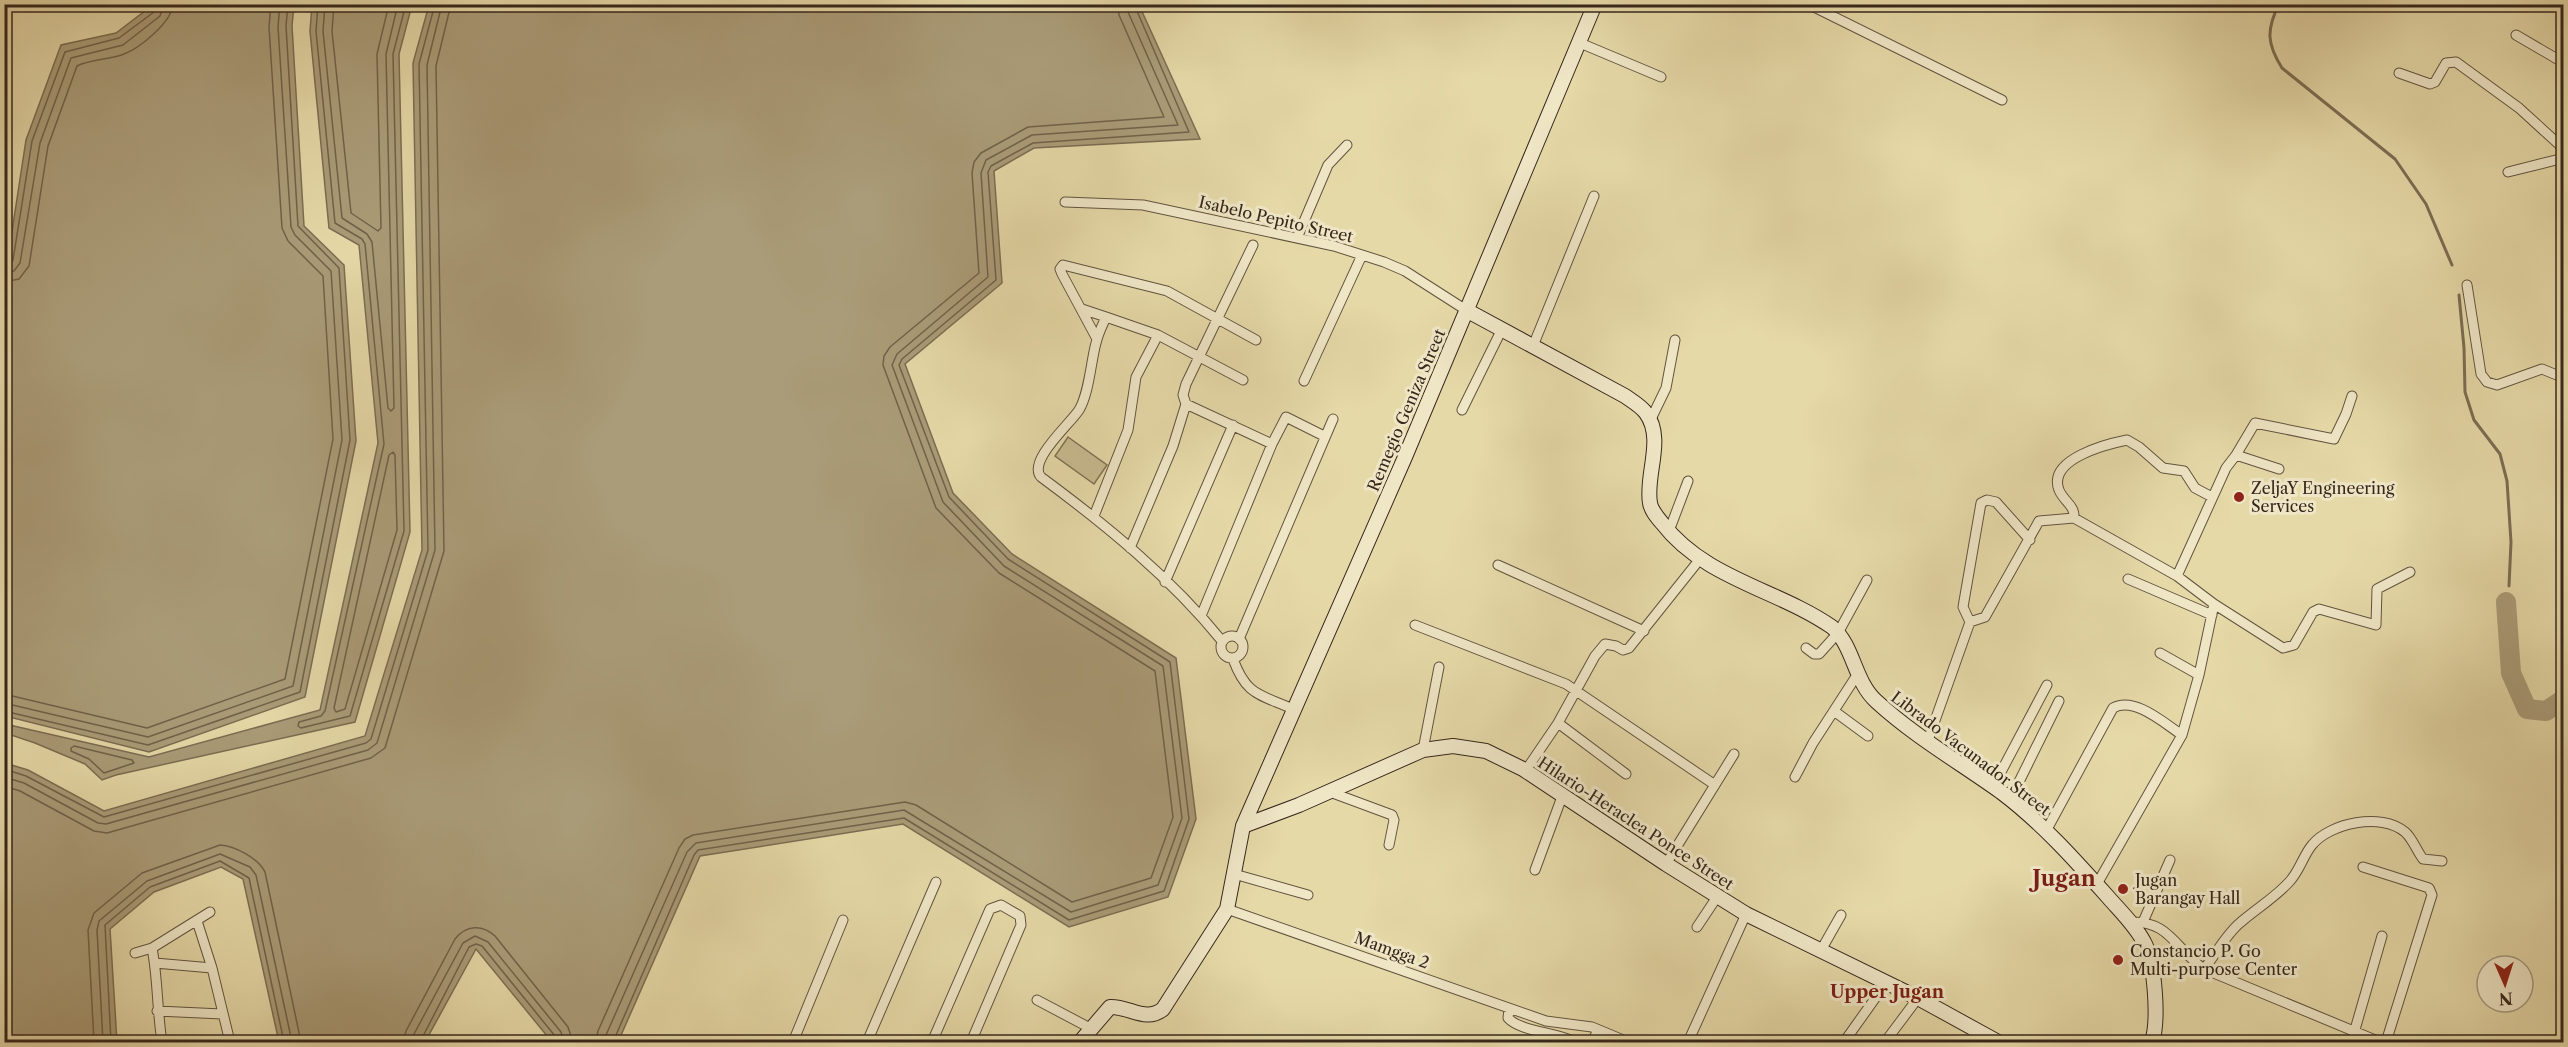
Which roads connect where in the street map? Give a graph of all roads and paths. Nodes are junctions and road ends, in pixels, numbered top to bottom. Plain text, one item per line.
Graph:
1 (1595, 4) edge
2 (1808, 4) edge
3 (2516, 35) dead end
4 (1581, 43) junction
5 (2564, 63) edge
6 (2399, 73) dead end
7 (1661, 78) dead end
8 (2002, 100) dead end
9 (1347, 145) dead end
10 (2564, 148) edge
11 (2564, 158) edge
12 (2508, 172) dead end
13 (1594, 196) dead end
14 (1065, 202) dead end
15 (1297, 238) junction
16 (1253, 245) dead end
17 (1362, 255) junction
18 (2467, 285) dead end
19 (1082, 309) junction
20 (1466, 310) junction
21 (1106, 317) junction
22 (1216, 320) junction
23 (1501, 331) junction
24 (1158, 335) junction
25 (1097, 339) junction
26 (1256, 340) dead end
27 (1675, 340) dead end
28 (1533, 346) junction
29 (1197, 358) junction
30 (2563, 376) edge
31 (1243, 380) dead end
32 (1304, 381) dead end
33 (2352, 396) dead end
34 (1186, 404) junction
35 (1462, 410) dead end
36 (1333, 419) dead end
37 (1650, 421) junction
38 (1233, 425) junction
39 (1324, 436) junction
40 (1272, 444) junction
41 (2236, 455) junction
42 (2279, 469) dead end
43 (1688, 481) dead end
44 (2212, 496) junction
45 (1094, 516) junction
46 (2074, 518) junction
47 (1669, 531) junction
48 (2030, 540) junction
49 (1130, 548) junction
50 (1700, 559) junction
51 (1498, 565) dead end
52 (2410, 572) dead end
53 (2177, 576) junction
54 (2128, 579) dead end
55 (1867, 580) dead end
56 (1165, 582) junction
57 (2214, 604) junction
58 (2212, 615) junction
59 (1201, 616) junction
60 (1970, 622) junction
61 (1415, 626) dead end
62 (1644, 631) junction
63 (1838, 633) junction
64 (1239, 639) junction
65 (1222, 641) junction
66 (1806, 648) dead end
67 (2160, 653) dead end
68 (1233, 659) junction
69 (1439, 667) dead end
70 (1857, 675) junction
71 (2199, 675) junction
72 (2047, 685) dead end
73 (1577, 690) junction
74 (2059, 701) dead end
75 (1294, 710) junction
76 (1834, 711) junction
77 (1558, 723) junction
78 (2182, 735) junction
79 (1868, 736) dead end
80 (1927, 743) junction
81 (1423, 750) junction
82 (1734, 754) dead end
83 (1526, 770) junction
84 (1626, 774) dead end
85 (1795, 777) dead end
86 (1715, 784) junction
87 (1993, 787) junction
88 (1329, 792) junction
89 (1563, 794) junction
90 (2010, 800) junction
91 (1243, 826) junction
92 (2046, 831) junction
93 (1389, 845) dead end
94 (2170, 860) dead end
95 (2442, 861) dead end
96 (1666, 864) junction
97 (2363, 867) dead end
98 (1535, 870) dead end
99 (1234, 874) junction
100 (936, 882) dead end
101 (2097, 884) junction
102 (1308, 895) dead end
103 (1717, 897) junction
104 (1227, 909) junction
105 (210, 912) dead end
106 (1746, 914) junction
107 (1841, 915) dead end
108 (197, 921) junction
109 (843, 921) dead end
110 (2136, 922) junction
111 (1697, 927) dead end
112 (2382, 936) dead end
113 (152, 948) junction
114 (1820, 952) junction
115 (135, 953) dead end
116 (155, 963) junction
117 (212, 968) junction
118 (2204, 969) junction
119 (1886, 983) junction
120 (1918, 998) junction
121 (1037, 1000) dead end
122 (1509, 1009) junction
123 (157, 1011) junction
124 (222, 1014) junction
125 (1090, 1028) junction
126 (1598, 1030) junction
127 (2354, 1033) junction
128 (2564, 1033) edge
129 (162, 1042) edge
130 (231, 1042) edge
131 (793, 1042) edge
132 (867, 1042) edge
133 (932, 1042) edge
134 (971, 1042) edge
135 (1080, 1042) edge
136 (1575, 1042) edge
137 (1592, 1042) edge
138 (1628, 1042) edge
139 (1688, 1042) edge
140 (1844, 1042) edge
141 (1885, 1042) edge
142 (1998, 1042) edge
143 (2152, 1042) edge
144 (2380, 1042) edge
145 (2386, 1042) edge
146 (2555, 1042) edge

1 - 4 street, Remegio Geniza Street
2 - 8 street
3 - 5 street
4 - 7 street
4 - 20 street, Remegio Geniza Street
6 - 10 street
9 - 15 street
11 - 12 street
13 - 28 street
14 - 15 street, Isabelo Pepito Street
15 - 17 street, Isabelo Pepito Street
16 - 22 street
17 - 20 street, Isabelo Pepito Street
17 - 32 street
18 - 30 street
19 - 21 street
19 - 22 street
19 - 25 street
20 - 23 street
20 - 75 street, Remegio Geniza Street
21 - 24 street
21 - 25 street
22 - 26 street
22 - 29 street
23 - 28 street
23 - 35 street
24 - 29 street
24 - 45 street
25 - 45 street
27 - 37 street
28 - 37 street
29 - 31 street
29 - 34 street
33 - 41 street
34 - 38 street
34 - 49 street
36 - 39 street
37 - 47 street
38 - 40 street
38 - 56 street
39 - 40 street
39 - 64 street
40 - 59 street
41 - 42 street
41 - 44 street
43 - 47 street
44 - 46 street
44 - 53 street
45 - 49 street
46 - 48 street
46 - 53 street
47 - 50 street
48 - 60 street
48 - 60 street
49 - 56 street
50 - 62 street
50 - 63 street
51 - 62 street
52 - 57 street
53 - 57 street
54 - 58 street
55 - 63 street
56 - 59 street
57 - 58 street
58 - 71 street
59 - 65 street
60 - 80 street
61 - 73 street
62 - 73 street
63 - 66 street
63 - 70 street, Librado Vacunador Street
64 - 65 street
64 - 68 street
65 - 68 street
67 - 71 street
68 - 75 street
69 - 81 street
70 - 76 street
70 - 80 street, Librado Vacunador Street
71 - 78 street
72 - 87 street
73 - 77 street
73 - 86 street
74 - 90 street
75 - 91 street, Remegio Geniza Street
76 - 79 street
76 - 85 street
77 - 83 street
77 - 84 street
78 - 92 street
78 - 101 street
80 - 87 street, Librado Vacunador Street
81 - 83 street, Hilario-Heraclea Ponce Street
81 - 88 street, Hilario-Heraclea Ponce Street
82 - 86 street
83 - 89 street, Hilario-Heraclea Ponce Street
86 - 96 street
87 - 90 street, Librado Vacunador Street
88 - 91 street, Hilario-Heraclea Ponce Street
88 - 93 street
89 - 96 street, Hilario-Heraclea Ponce Street
89 - 98 street
90 - 92 street, Librado Vacunador Street
91 - 99 street
92 - 101 street, Librado Vacunador Street
94 - 110 street
95 - 118 street
96 - 103 street, Hilario-Heraclea Ponce Street
97 - 145 street
99 - 102 street
99 - 104 street
100 - 132 street
101 - 110 street, Librado Vacunador Street
103 - 106 street, Hilario-Heraclea Ponce Street
103 - 111 street
104 - 122 street, Mamgga 2
104 - 125 street
105 - 108 street
106 - 114 street, Hilario-Heraclea Ponce Street
106 - 139 street
107 - 114 street
108 - 113 street
108 - 117 street
109 - 131 street
110 - 118 street
110 - 143 street, Librado Vacunador Street
112 - 127 street
113 - 115 street
113 - 116 street
114 - 119 street, Hilario-Heraclea Ponce Street
116 - 117 street
116 - 123 street
117 - 124 street
118 - 127 street
119 - 120 street, Hilario-Heraclea Ponce Street
119 - 140 street
120 - 141 street
120 - 142 street, Hilario-Heraclea Ponce Street
121 - 125 street
122 - 126 street, Mamgga 2
122 - 136 street
123 - 124 street
123 - 129 street
124 - 130 street
125 - 135 street
126 - 137 street
126 - 138 street, Mamgga 2
127 - 144 street
128 - 146 street
133 - 134 street

